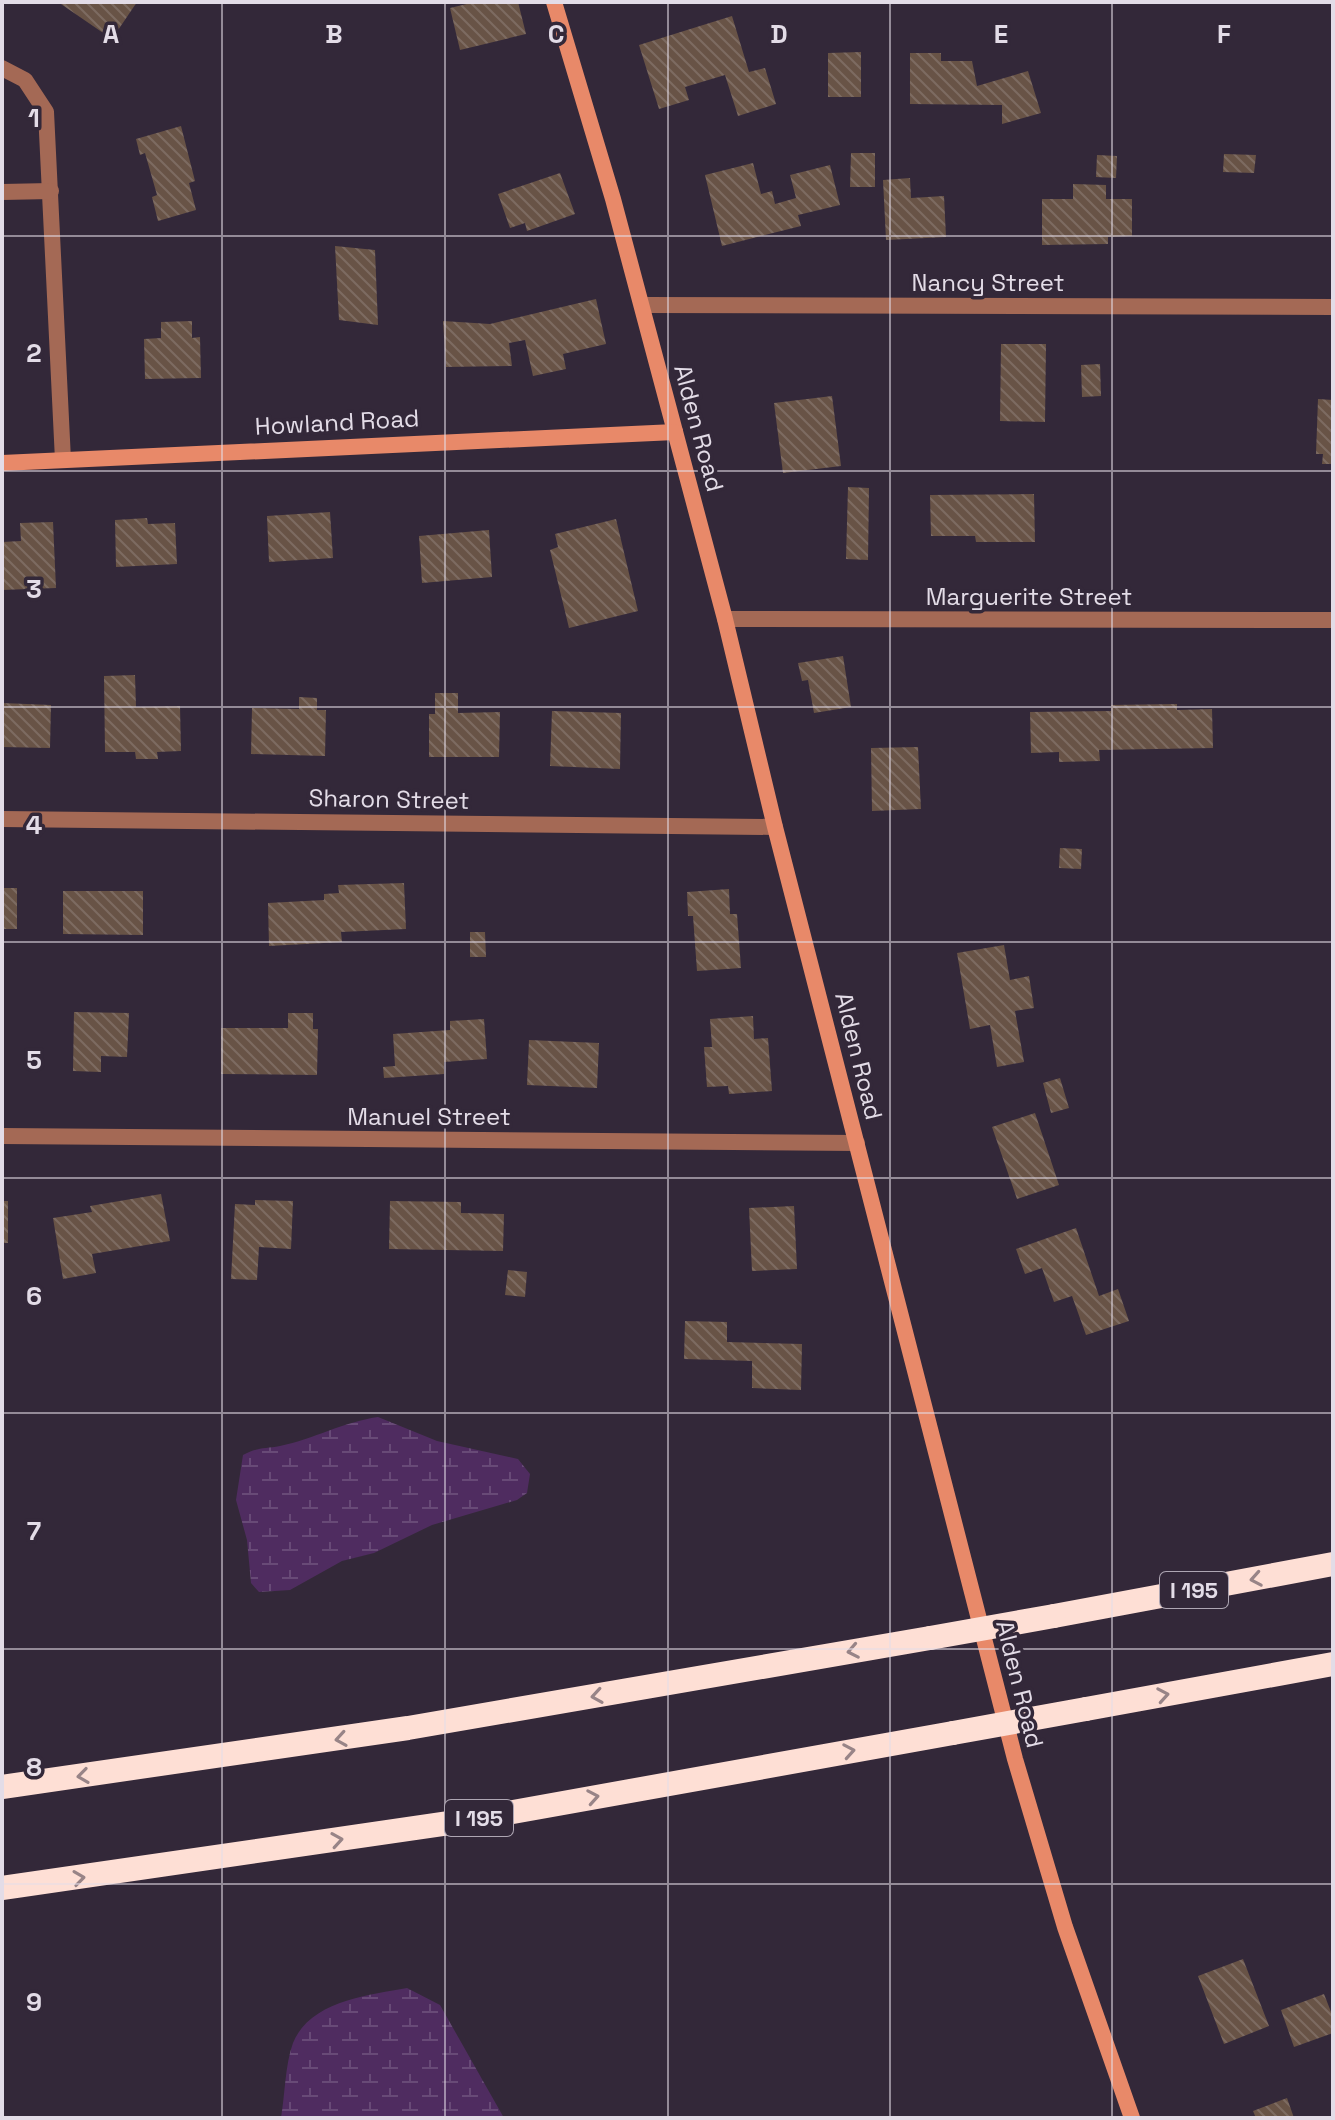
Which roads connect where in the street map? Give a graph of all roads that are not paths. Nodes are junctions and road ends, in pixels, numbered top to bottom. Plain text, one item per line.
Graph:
1 (554, 2) edge
2 (2, 68) edge
3 (51, 191) junction
4 (2, 192) edge
5 (642, 305) junction
6 (1333, 307) edge
7 (675, 432) junction
8 (63, 460) junction
9 (2, 463) edge
10 (725, 619) junction
11 (1333, 620) edge
12 (2, 819) edge
13 (775, 827) junction
14 (2, 1136) edge
15 (857, 1143) junction
16 (1333, 1564) edge
17 (1333, 1664) edge
18 (2, 1787) edge
19 (2, 1888) edge
20 (1132, 2118) edge

1 - 5 main road, Alden Road
2 - 3 street
3 - 4 street
3 - 8 street
5 - 6 street, Nancy Street
5 - 7 main road, Alden Road
7 - 8 main road, Howland Road
7 - 10 main road, Alden Road
8 - 9 main road, Howland Road
10 - 11 street, Marguerite Street
10 - 13 main road, Alden Road
12 - 13 street, Sharon Street
13 - 15 main road, Alden Road
14 - 15 street, Manuel Street
15 - 20 main road, Alden Road
16 -> 18 highway, I 195, bridge
19 -> 17 highway, I 195, bridge

